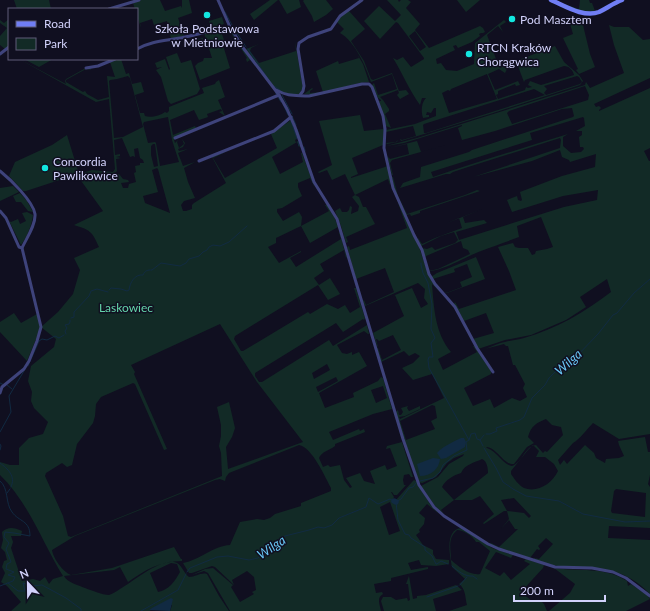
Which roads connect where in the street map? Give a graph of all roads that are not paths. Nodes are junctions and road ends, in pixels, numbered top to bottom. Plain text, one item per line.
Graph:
1 (139, 0) edge
2 (218, 0) edge
3 (362, 0) edge
4 (551, 0) edge
5 (622, 0) edge
6 (616, 1) edge
7 (112, 8) edge
8 (230, 27) junction
9 (8, 48) edge
10 (138, 48) edge
11 (0, 54) edge
12 (113, 60) edge
13 (86, 68) dead end
14 (275, 90) junction
15 (279, 95) junction
16 (300, 95) junction
17 (291, 117) junction
18 (175, 138) dead end
19 (199, 162) dead end
20 (0, 171) edge
21 (0, 211) edge
22 (22, 248) junction
23 (493, 372) dead end
24 (0, 393) edge
25 (650, 596) edge

1 - 7 street
2 - 8 street
3 - 16 street
4 - 6 street
5 - 6 street
8 - 10 street
8 - 14 street
9 - 11 street
12 - 13 street
14 - 15 street
14 - 16 street
15 - 17 street
15 - 18 street
16 - 23 street
17 - 19 street
17 - 25 street
20 - 22 street
21 - 22 street
22 - 24 street

